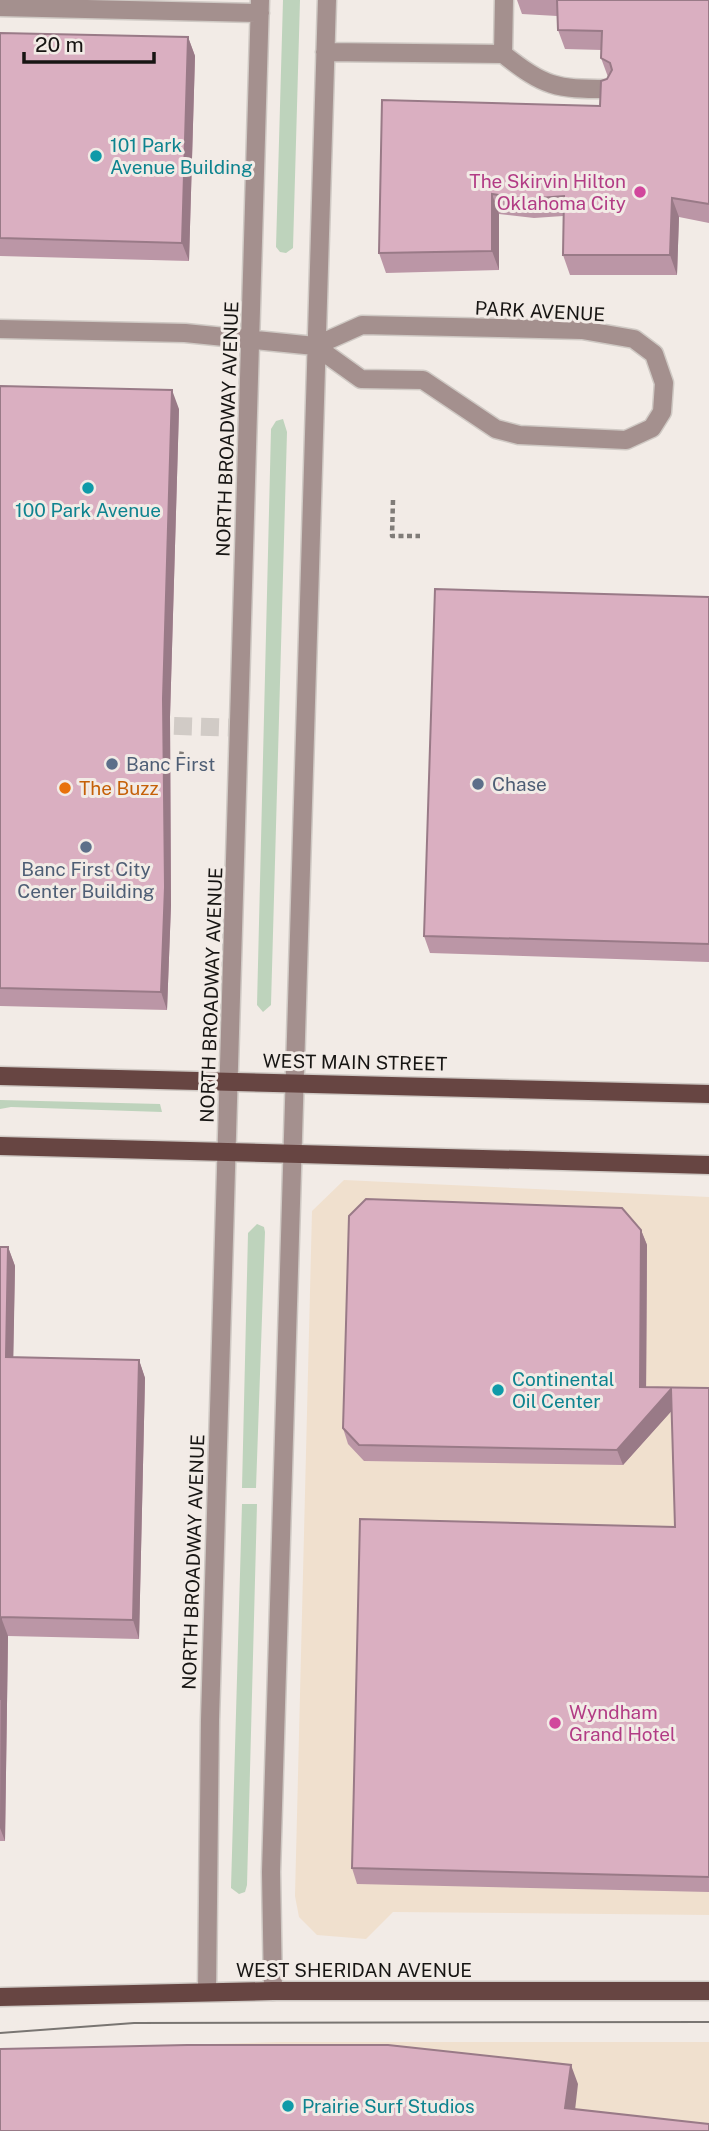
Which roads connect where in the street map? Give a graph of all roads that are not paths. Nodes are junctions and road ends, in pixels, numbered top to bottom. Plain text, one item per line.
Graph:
1 (327, 0) edge
2 (504, 0) edge
3 (260, 6) edge
4 (0, 7) edge
5 (325, 52) junction
6 (503, 54) junction
7 (608, 89) edge
8 (0, 329) edge
9 (250, 339) junction
10 (315, 346) junction
11 (0, 1076) edge
12 (229, 1080) junction
13 (295, 1081) junction
14 (709, 1094) edge
15 (0, 1146) edge
16 (226, 1152) junction
17 (292, 1154) junction
18 (709, 1165) edge
19 (273, 1991) junction
20 (207, 1992) junction
21 (709, 1992) edge
22 (0, 1997) edge

1 - 5 street
2 - 6 street
3 - 4 street
3 - 9 street, NORTH BROADWAY AVENUE
5 - 6 street
5 - 10 street
6 - 7 street
8 - 9 street, PARK AVENUE
9 - 10 street, PARK AVENUE
9 - 12 street, NORTH BROADWAY AVENUE
10 - 10 street, PARK AVENUE
10 - 13 street
11 - 12 main road, WEST MAIN STREET
12 - 13 main road, WEST MAIN STREET
12 - 16 street, NORTH BROADWAY AVENUE
13 - 14 main road, WEST MAIN STREET
13 - 17 street
15 - 16 main road
16 - 17 main road
16 - 20 street, NORTH BROADWAY AVENUE
17 - 18 main road
17 - 19 street
19 - 20 main road, WEST SHERIDAN AVENUE
19 - 21 main road, WEST SHERIDAN AVENUE
20 - 22 main road, WEST SHERIDAN AVENUE

